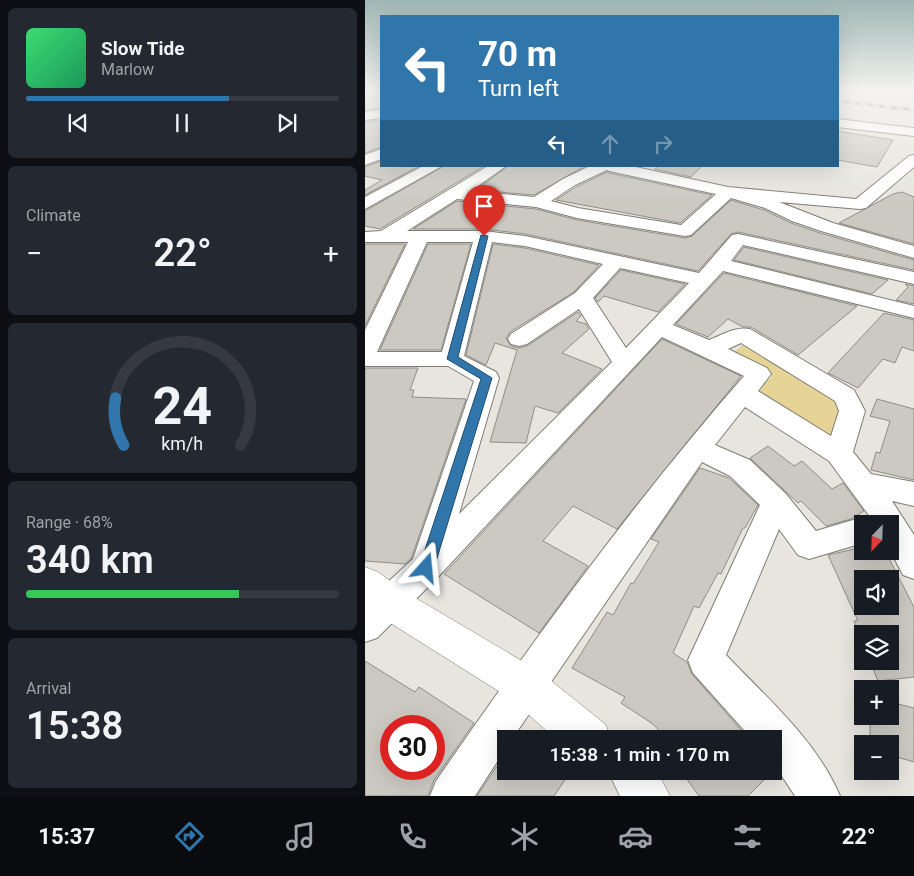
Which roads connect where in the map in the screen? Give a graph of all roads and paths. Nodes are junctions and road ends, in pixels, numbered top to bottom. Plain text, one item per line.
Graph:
1 (881, 128) edge
2 (914, 132) edge
3 (914, 159) edge
4 (433, 167) edge
5 (497, 167) edge
6 (601, 167) edge
7 (614, 167) edge
8 (728, 192) junction
9 (454, 194) junction
10 (537, 202) junction
11 (365, 204) edge
12 (484, 236) junction
13 (365, 237) edge
14 (385, 237) junction
15 (420, 237) junction
16 (914, 252) edge
17 (616, 261) junction
18 (711, 272) junction
19 (914, 278) edge
20 (582, 297) junction
21 (914, 312) edge
22 (659, 327) junction
23 (519, 339) dead end
24 (709, 349) junction
25 (365, 353) edge
26 (365, 359) edge
27 (453, 359) junction
28 (624, 363) junction
29 (743, 393) junction
30 (697, 448) junction
31 (839, 454) junction
32 (862, 484) junction
33 (914, 494) edge
34 (776, 502) junction
35 (882, 515) edge
36 (854, 533) edge
37 (899, 542) edge
38 (914, 565) edge
39 (426, 568) junction
40 (373, 603) edge
41 (525, 685) junction
42 (579, 730) edge
43 (636, 780) edge
44 (457, 793) edge
45 (647, 796) edge
46 (819, 796) edge

1 - 2 street
3 - 8 street
4 - 11 street
5 - 9 street
6 - 10 street
7 - 8 street
8 - 10 street
8 - 16 street
9 - 10 street
9 - 14 street
12 - 15 street
12 - 17 street
12 - 27 street
13 - 14 street
14 - 15 street
15 - 25 street
17 - 18 street
17 - 20 street
18 - 19 street
18 - 21 street
18 - 22 street
20 - 23 street
20 - 28 street
22 - 24 street
22 - 28 street
24 - 29 street
24 - 31 street
26 - 27 street
27 - 39 street
28 - 39 street
29 - 30 street
29 - 31 street
30 - 34 street
30 - 41 street
31 - 32 street
32 - 33 street
32 - 35 street
34 - 36 street
34 - 46 street
37 - 38 street
39 - 40 street
40 - 41 street
41 - 42 street
41 - 44 street
43 - 45 street

